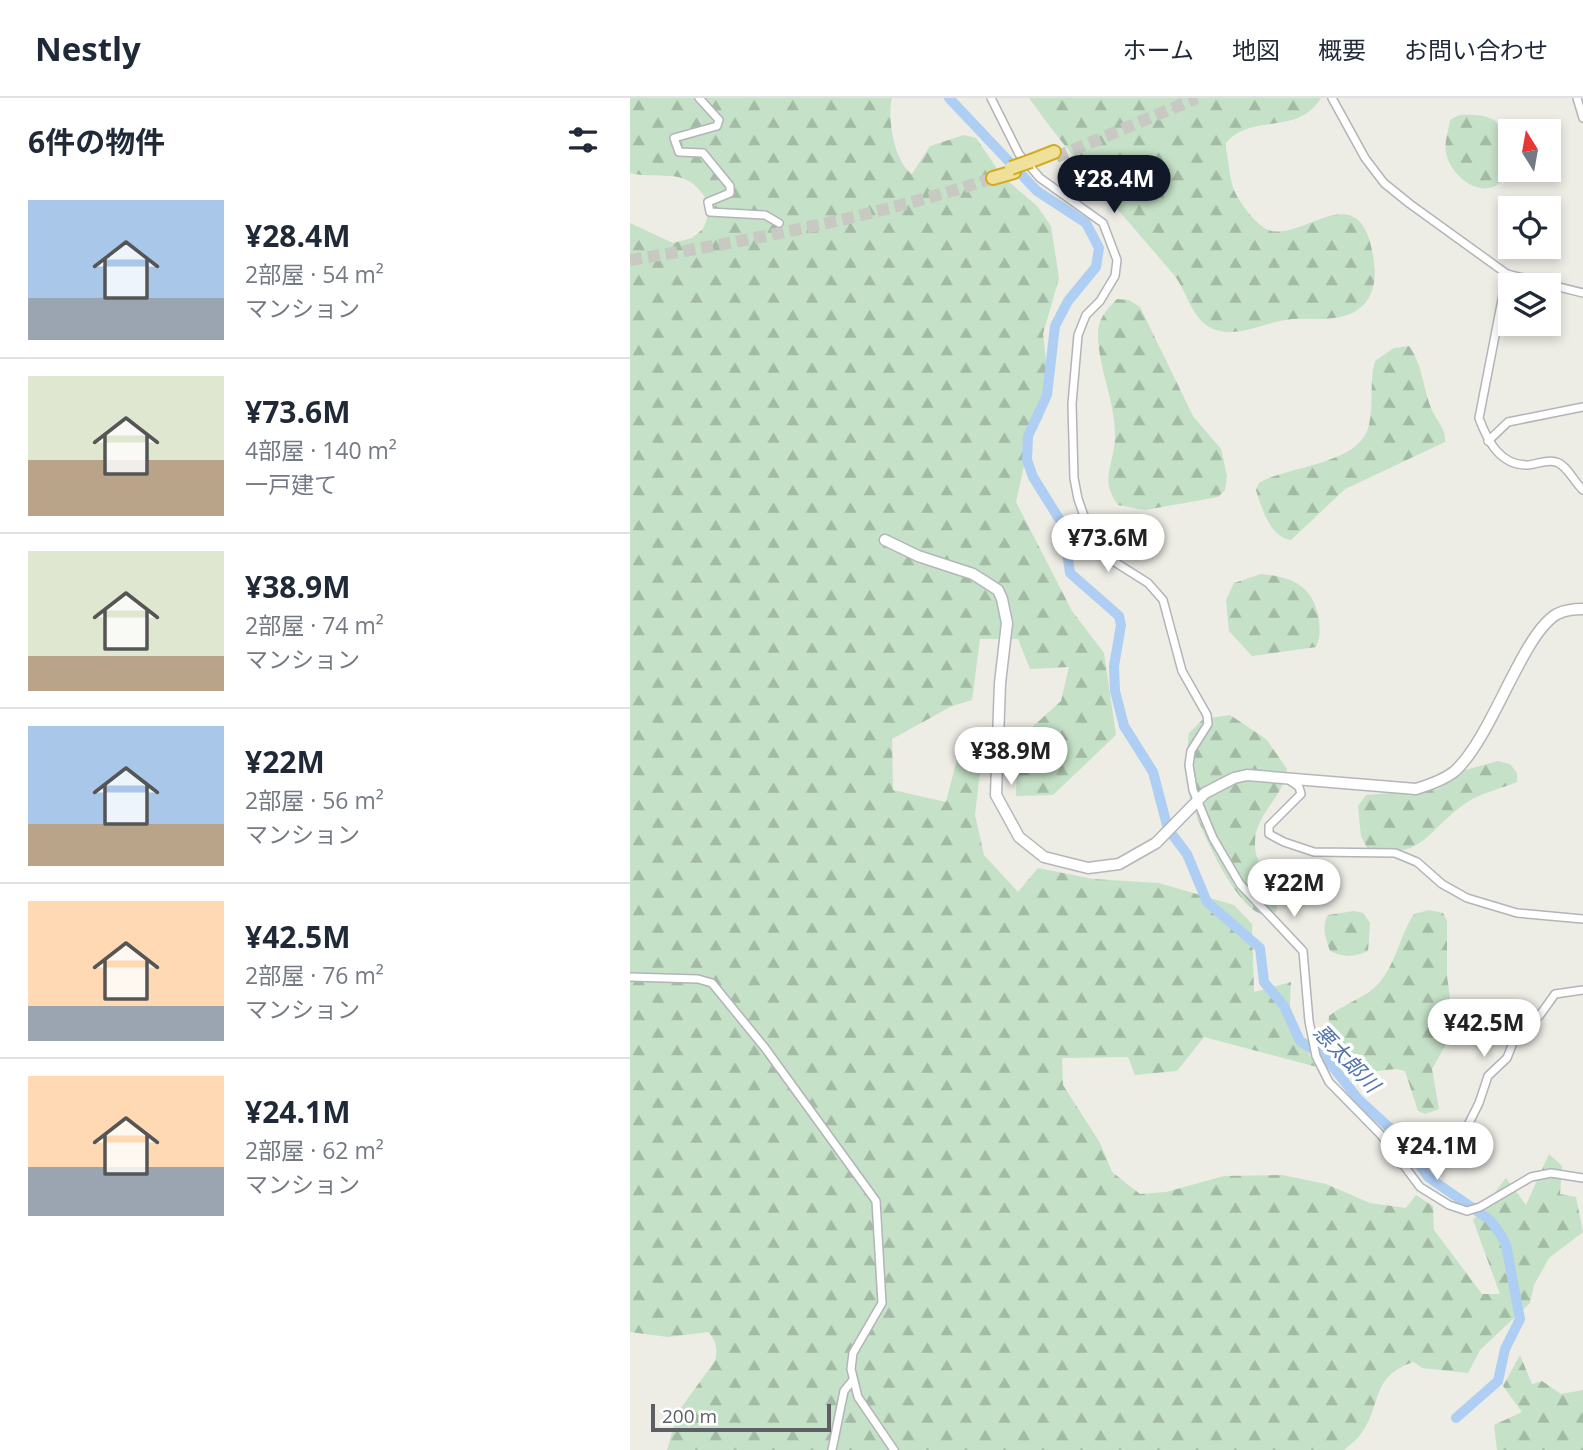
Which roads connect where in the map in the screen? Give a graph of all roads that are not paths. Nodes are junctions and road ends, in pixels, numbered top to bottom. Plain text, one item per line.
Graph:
1 (699, 98) edge
2 (991, 98) edge
3 (1332, 98) edge
4 (1577, 98) edge
5 (1583, 118) edge
6 (1055, 154) tunnel mouth
7 (993, 176) tunnel mouth
8 (779, 223) dead end
9 (1506, 273) edge
10 (1561, 288) edge
11 (1583, 293) edge
12 (1498, 320) edge
13 (1583, 407) edge
14 (1488, 441) junction
15 (1583, 489) edge
16 (885, 540) dead end
17 (1583, 609) edge
18 (1285, 778) junction
19 (1198, 802) junction
20 (1583, 919) edge
21 (630, 978) edge
22 (1583, 990) edge
23 (1401, 1164) junction
24 (1583, 1178) edge
25 (853, 1381) junction
26 (832, 1450) edge
27 (894, 1450) edge

1 - 8 street
2 - 19 street
3 - 9 street
4 - 5 street
6 - 7 highway, bridge
10 - 11 street
12 - 14 street
13 - 14 street
14 - 15 street
16 - 19 street
17 - 18 street
18 - 19 street
18 - 20 street
19 - 23 street
21 - 25 street
22 - 23 street
23 - 24 street
25 - 26 street
25 - 27 street

